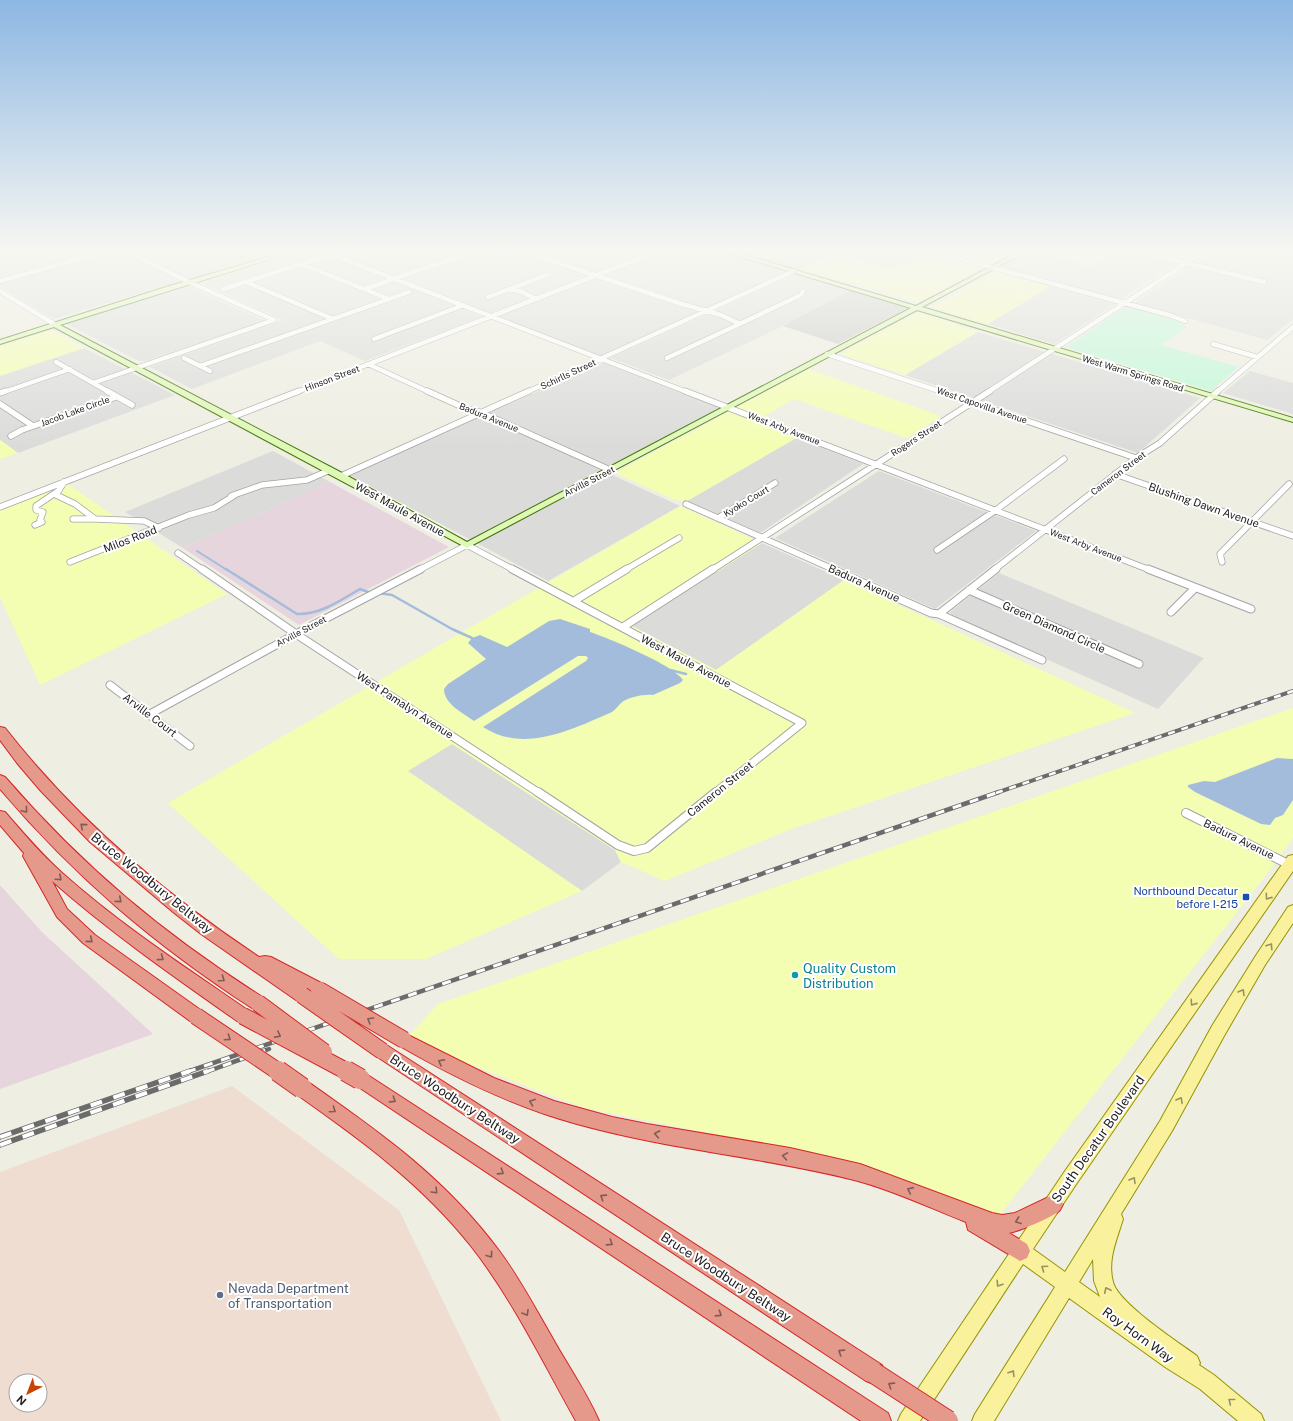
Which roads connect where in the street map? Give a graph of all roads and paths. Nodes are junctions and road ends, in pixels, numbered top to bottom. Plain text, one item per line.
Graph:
1 (40, 315) edge
2 (82, 315) edge
3 (264, 315) edge
4 (324, 315) edge
5 (343, 315) edge
6 (437, 315) edge
7 (699, 315) edge
8 (712, 315) edge
9 (758, 315) edge
10 (902, 315) edge
11 (941, 315) edge
12 (1105, 315) edge
13 (1166, 315) edge
14 (491, 316) joint
15 (333, 319) junction
16 (1185, 321) dead end
17 (54, 324) junction
18 (740, 324) junction
19 (1293, 327) edge
20 (0, 338) edge
21 (374, 339) dead end
22 (0, 342) edge
23 (1213, 344) dead end
24 (1054, 349) junction
25 (827, 354) junction
26 (1258, 356) junction
27 (184, 358) dead end
28 (602, 358) junction
29 (667, 358) dead end
30 (56, 362) dead end
31 (368, 364) junction
32 (200, 366) junction
33 (138, 368) junction
34 (70, 370) junction
35 (210, 371) dead end
36 (93, 383) junction
37 (0, 393) edge
38 (116, 396) junction
39 (1212, 396) junction
40 (973, 402) junction
41 (0, 404) edge
42 (132, 405) dead end
43 (730, 407) junction
44 (482, 413) junction
45 (230, 418) junction
46 (1293, 420) edge
47 (33, 426) junction
48 (11, 436) dead end
49 (1136, 458) junction
50 (1064, 459) dead end
51 (876, 464) junction
52 (610, 470) junction
53 (335, 473) junction
54 (1115, 474) junction
55 (64, 482) junction
56 (775, 484) dead end
57 (1289, 484) dead end
58 (58, 491) junction
59 (686, 504) dead end
60 (0, 506) edge
61 (996, 510) junction
62 (718, 518) junction
63 (73, 520) dead end
64 (96, 520) junction
65 (1251, 522) junction
66 (34, 525) dead end
67 (159, 528) junction
68 (1046, 530) junction
69 (1293, 536) edge
70 (679, 538) dead end
71 (762, 538) junction
72 (467, 545) junction
73 (937, 550) dead end
74 (178, 553) dead end
75 (70, 562) dead end
76 (1222, 562) dead end
77 (1195, 588) junction
78 (969, 590) junction
79 (574, 601) junction
80 (1251, 609) dead end
81 (1171, 612) dead end
82 (939, 614) junction
83 (623, 627) junction
84 (296, 634) junction
85 (1042, 660) dead end
86 (1139, 664) dead end
87 (110, 685) dead end
88 (150, 714) junction
89 (802, 723) joint
90 (0, 731) edge
91 (190, 746) dead end
92 (0, 780) edge
93 (1186, 813) dead end
94 (0, 816) edge
95 (22, 840) junction
96 (634, 851) joint
97 (1292, 864) edge
98 (1293, 911) edge
99 (225, 942) junction
100 (360, 1079) junction
101 (1121, 1200) junction
102 (1053, 1204) junction
103 (946, 1206) junction
104 (1020, 1252) junction
105 (1067, 1284) junction
106 (1207, 1382) junction
107 (588, 1421) edge
108 (880, 1421) edge
109 (908, 1421) edge
110 (948, 1421) edge
111 (982, 1421) edge
112 (1254, 1421) edge

1 - 17 street, West Maule Avenue
2 - 17 street
3 - 33 street, Jacob Lake Circle
4 - 15 street
5 - 15 street
6 - 21 street
7 - 28 street, Schirlls Street
8 - 18 street
9 - 18 street
10 - 25 street, Arville Street
11 - 24 street, West Warm Springs Road
12 - 24 street, Rogers Street
13 - 16 street
14 - 28 street, West Arby Avenue
14 - 31 street, Hinson Street
15 - 32 street
17 - 20 street
17 - 22 street
17 - 33 street, West Maule Avenue
18 - 29 street
19 - 26 street, Cameron Street
23 - 26 street
24 - 39 street, West Warm Springs Road
24 - 40 street, Rogers Street
25 - 40 street, West Capovilla Avenue
25 - 43 street, Arville Street
26 - 39 street, Cameron Street
27 - 32 street
28 - 43 street, West Arby Avenue
28 - 44 street, Schirlls Street
30 - 34 street, Jacob Lake Circle
31 - 44 street, Badura Avenue
31 - 45 street, Hinson Street
32 - 35 street
33 - 36 street, Jacob Lake Circle
33 - 45 street, West Maule Avenue
34 - 36 street, Jacob Lake Circle
34 - 37 street
36 - 38 street, Jacob Lake Circle
38 - 42 street, Jacob Lake Circle
38 - 47 street, Jacob Lake Circle
39 - 46 street, West Warm Springs Road
39 - 49 street, Cameron Street
40 - 49 street, West Capovilla Avenue
40 - 51 street, Rogers Street
41 - 47 street, Jacob Lake Circle
43 - 51 street, West Arby Avenue
43 - 52 street, Arville Street
44 - 52 street, Badura Avenue
44 - 53 street, Schirlls Street
45 - 53 street, West Maule Avenue
45 - 55 street, Hinson Street
47 - 48 street, Jacob Lake Circle
49 - 54 street, Cameron Street
50 - 61 street
51 - 61 street, West Arby Avenue
51 - 71 street, Rogers Street
52 - 72 street, Arville Street
53 - 67 street, Milos Road
53 - 72 street, West Maule Avenue
54 - 65 street, Blushing Dawn Avenue
54 - 68 street, Cameron Street
55 - 58 street
55 - 60 street, Hinson Street
56 - 62 street, Kyoko Court
57 - 65 street
58 - 64 street
58 - 66 street
59 - 62 street, Badura Avenue
61 - 68 street, West Arby Avenue
61 - 73 street
62 - 71 street, Badura Avenue
63 - 64 street
64 - 67 street
65 - 69 street, Blushing Dawn Avenue
65 - 76 street
67 - 75 street, Milos Road
68 - 77 street, West Arby Avenue
68 - 78 street, Cameron Street
70 - 79 street
71 - 82 street, Badura Avenue
71 - 83 street, Rogers Street
72 - 79 street, West Maule Avenue
72 - 84 street, Arville Street
74 - 84 street, West Pamalyn Avenue
77 - 80 street, West Arby Avenue
77 - 81 street
78 - 82 street, Cameron Street
78 - 86 street, Green Diamond Circle
79 - 83 street, West Maule Avenue
82 - 85 street, Badura Avenue
83 - 89 street, West Maule Avenue
84 - 88 street, Arville Street
84 - 96 street, West Pamalyn Avenue
87 - 88 street, Arville Court
88 - 91 street, Arville Court
89 - 96 street, Cameron Street
99 -> 90 highway, Bruce Woodbury Beltway
92 -> 100 highway, bridge
93 - 97 street, Badura Avenue
94 - 95 highway
95 -> 100 highway, bridge
95 -> 107 highway, bridge
97 -> 102 main road, South Decatur Boulevard
101 -> 98 main road
103 -> 99 highway, bridge
110 -> 99 highway, Bruce Woodbury Beltway, bridge
100 -> 108 highway
101 - 105 main road
106 -> 101 main road
102 -> 103 highway
102 - 104 main road, South Decatur Boulevard
103 - 104 highway
105 -> 104 main road, Roy Horn Way
104 -> 109 main road, South Decatur Boulevard
105 - 106 main road, Roy Horn Way
111 -> 105 main road
112 -> 106 main road, Roy Horn Way

